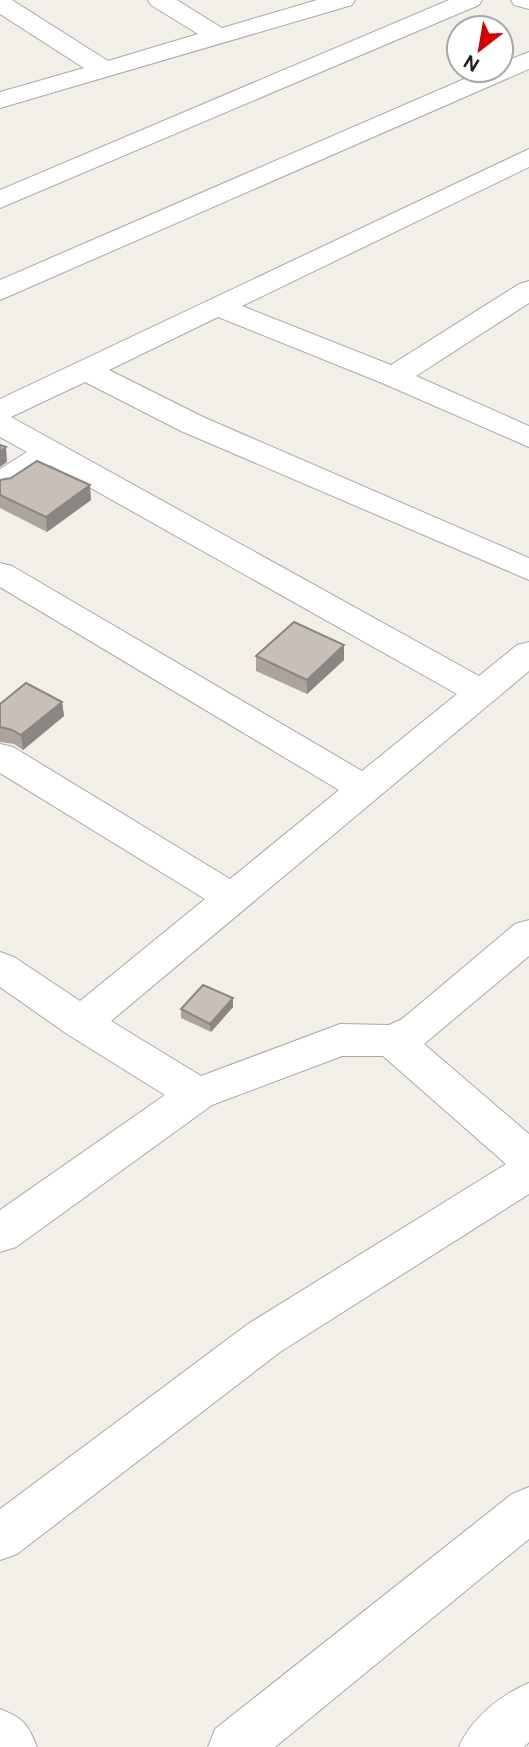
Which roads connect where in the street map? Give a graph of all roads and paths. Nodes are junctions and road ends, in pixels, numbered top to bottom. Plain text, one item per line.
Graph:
1 (160, 0) edge
2 (470, 0) edge
3 (523, 0) edge
4 (335, 1) edge
5 (529, 2) edge
6 (0, 3) edge
7 (218, 36) junction
8 (529, 60) edge
9 (102, 68) junction
10 (0, 100) edge
11 (529, 157) edge
12 (0, 200) edge
13 (529, 290) edge
14 (0, 291) edge
15 (216, 306) junction
16 (85, 370) junction
17 (393, 377) junction
18 (0, 411) edge
19 (0, 424) edge
20 (528, 436) edge
21 (50, 451) junction
22 (0, 483) edge
23 (529, 569) edge
24 (0, 573) edge
25 (529, 653) edge
26 (483, 693) junction
27 (0, 756) edge
28 (365, 789) junction
29 (232, 898) junction
30 (529, 934) edge
31 (0, 967) edge
32 (81, 1023) junction
33 (393, 1041) junction
34 (197, 1094) junction
35 (529, 1159) edge
36 (529, 1172) edge
37 (0, 1234) edge
38 (529, 1509) edge
39 (0, 1538) edge
40 (529, 1708) edge
41 (0, 1734) edge
42 (11, 1747) edge
43 (234, 1747) edge
44 (485, 1747) edge

1 - 7 street
2 - 12 street
3 - 5 street
4 - 7 street
6 - 9 street
7 - 9 street
8 - 14 street
9 - 10 street
11 - 15 street
13 - 17 street
15 - 16 street
15 - 17 street
16 - 18 street
16 - 23 street
17 - 20 street
19 - 21 street
21 - 22 street
21 - 26 street
24 - 28 street
25 - 26 street
26 - 28 street
27 - 29 street
28 - 29 street
29 - 32 street
30 - 33 street
31 - 32 street
32 - 34 street
33 - 34 street
33 - 35 street
34 - 37 street
36 - 39 street
38 - 43 street
40 - 44 street
41 - 42 street

